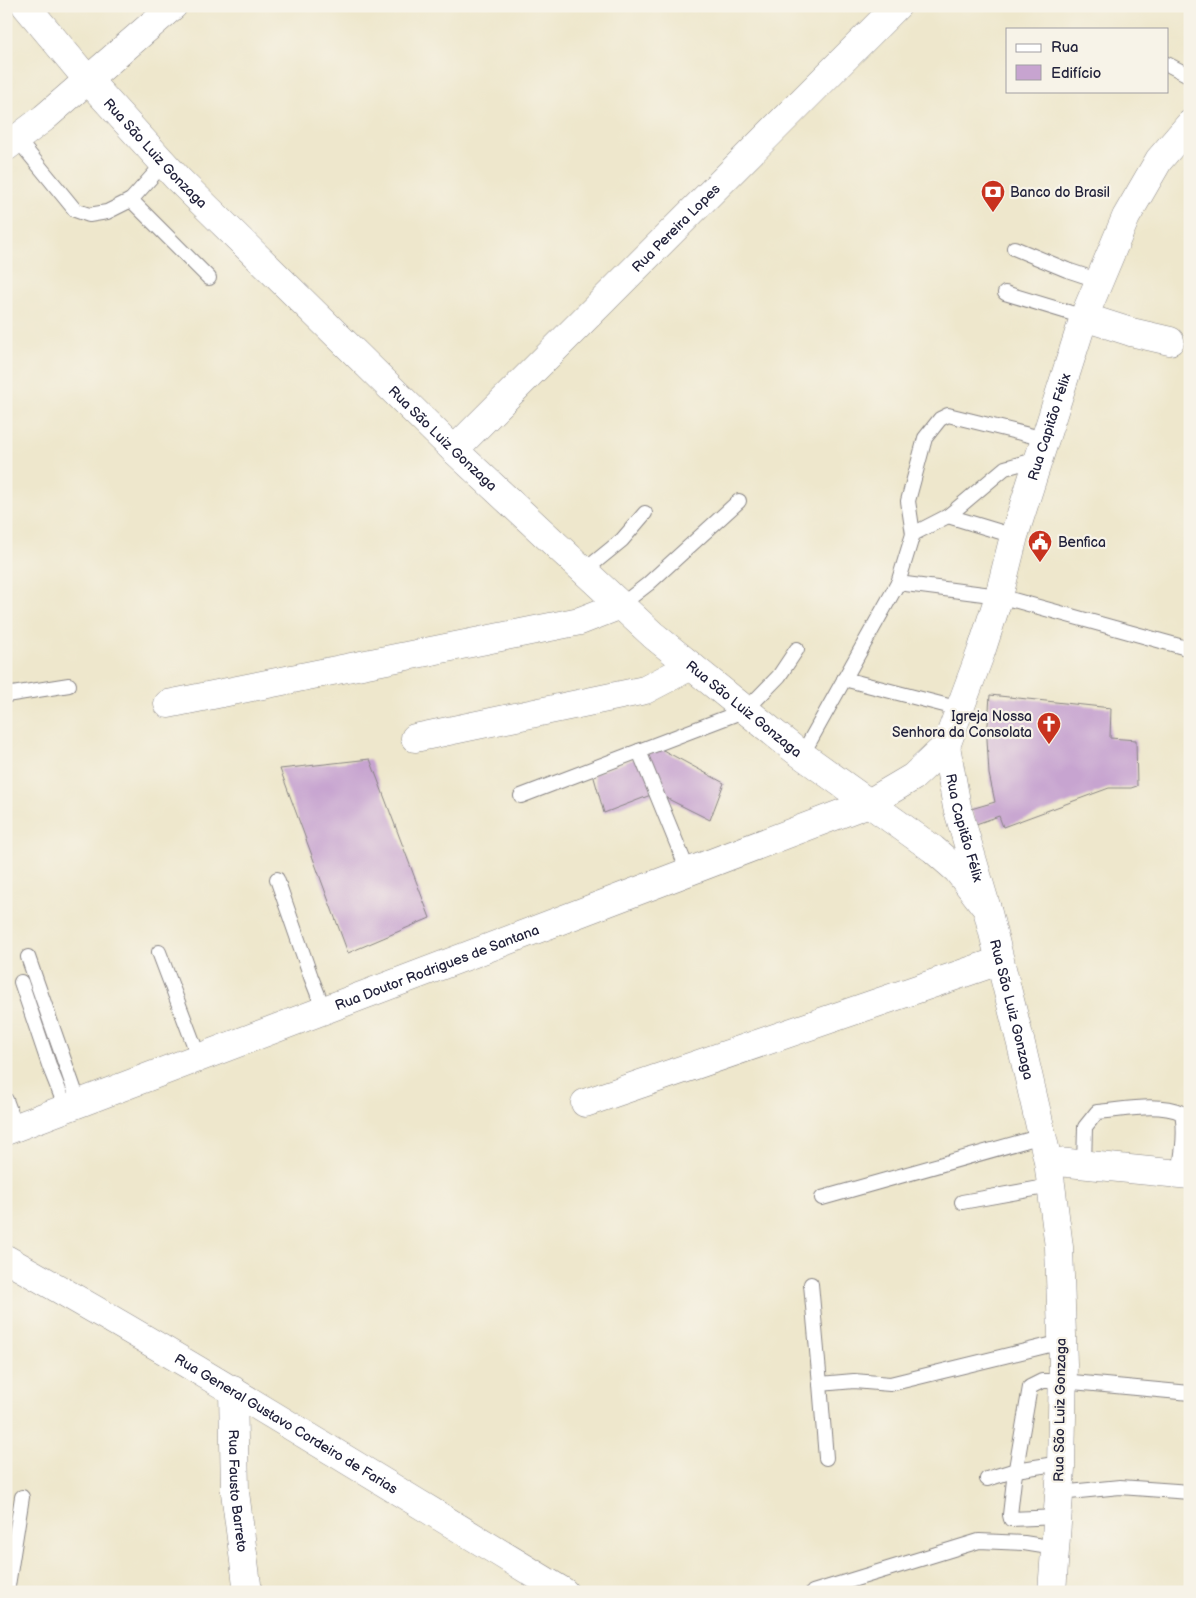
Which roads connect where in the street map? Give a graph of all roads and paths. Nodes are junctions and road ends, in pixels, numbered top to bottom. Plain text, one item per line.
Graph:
1 (26, 6) edge
2 (173, 6) edge
3 (897, 6) edge
4 (1168, 65) edge
5 (1190, 76) edge
6 (87, 79) junction
7 (1190, 124) edge
8 (12, 143) edge
9 (164, 163) junction
10 (131, 200) junction
11 (1014, 248) dead end
12 (209, 278) dead end
13 (1100, 282) junction
14 (1005, 293) dead end
15 (1084, 317) junction
16 (1170, 342) dead end
17 (1042, 449) junction
18 (454, 450) junction
19 (739, 501) dead end
20 (645, 513) dead end
21 (948, 516) junction
22 (913, 534) junction
23 (1014, 536) junction
24 (584, 571) junction
25 (898, 583) junction
26 (999, 596) junction
27 (621, 605) junction
28 (797, 649) dead end
29 (1190, 649) edge
30 (691, 666) junction
31 (844, 679) junction
32 (69, 686) dead end
33 (6, 695) edge
34 (168, 704) dead end
35 (960, 709) junction
36 (746, 710) junction
37 (415, 738) dead end
38 (946, 746) junction
39 (639, 751) junction
40 (802, 755) junction
41 (521, 796) dead end
42 (869, 803) junction
43 (688, 872) junction
44 (277, 879) dead end
45 (987, 908) junction
46 (159, 952) dead end
47 (28, 957) dead end
48 (999, 961) junction
49 (21, 982) dead end
50 (324, 1010) junction
51 (199, 1058) junction
52 (6, 1100) edge
53 (585, 1103) dead end
54 (72, 1106) junction
55 (11, 1129) edge
56 (1047, 1161) junction
57 (1084, 1165) junction
58 (1185, 1174) edge
59 (822, 1198) dead end
60 (962, 1202) dead end
61 (6, 1259) edge
62 (811, 1284) dead end
63 (1062, 1342) junction
64 (1062, 1381) junction
65 (820, 1384) junction
66 (232, 1390) junction
67 (1190, 1393) edge
68 (826, 1458) dead end
69 (1060, 1463) junction
70 (1016, 1470) junction
71 (987, 1479) dead end
72 (1190, 1492) edge
73 (22, 1497) dead end
74 (1058, 1505) junction
75 (1055, 1548) junction
76 (7, 1592) edge
77 (248, 1592) edge
78 (564, 1592) edge
79 (813, 1592) edge
80 (1052, 1592) edge

1 - 6 street, Rua São Luiz Gonzaga
2 - 6 street
3 - 18 street, Rua Pereira Lopes
4 - 5 lane
6 - 8 street
6 - 9 street, Rua São Luiz Gonzaga
7 - 13 street, Rua Capitão Félix
8 - 10 lane
9 - 10 lane
9 - 18 street, Rua São Luiz Gonzaga
10 - 12 lane
11 - 13 lane
13 - 15 street, Rua Capitão Félix
14 - 15 lane
15 - 16 street
15 - 17 street, Rua Capitão Félix
17 - 21 lane
17 - 22 lane
17 - 23 street, Rua Capitão Félix
18 - 24 street, Rua São Luiz Gonzaga
19 - 27 lane
20 - 24 lane
21 - 22 lane
21 - 23 lane
22 - 25 lane
23 - 26 street, Rua Capitão Félix
24 - 27 street, Rua São Luiz Gonzaga
25 - 26 lane
25 - 31 lane
26 - 29 lane
26 - 35 street, Rua Capitão Félix
27 - 30 street, Rua São Luiz Gonzaga
27 - 34 street
28 - 36 lane
30 - 36 street, Rua São Luiz Gonzaga
30 - 37 street
31 - 35 lane
31 - 40 lane
32 - 33 lane
35 - 38 street, Rua Capitão Félix
36 - 39 lane
36 - 40 street, Rua São Luiz Gonzaga
38 - 42 street, Rua Capitão Félix
38 - 45 street, Rua Capitão Félix
39 - 41 lane
39 - 43 lane
40 - 42 street, Rua São Luiz Gonzaga
42 - 43 street, Rua Doutor Rodrigues de Santana
42 - 45 street, Rua São Luiz Gonzaga
43 - 50 street, Rua Doutor Rodrigues de Santana
44 - 50 lane
45 - 48 street, Rua São Luiz Gonzaga
46 - 51 lane
47 - 54 lane
48 - 53 street
48 - 56 street, Rua São Luiz Gonzaga
49 - 54 lane
50 - 51 street, Rua Doutor Rodrigues de Santana
51 - 54 street, Rua Doutor Rodrigues de Santana
52 - 55 lane
54 - 55 street, Rua Doutor Rodrigues de Santana
56 - 57 street
56 - 59 lane
56 - 60 lane
56 - 63 street, Rua São Luiz Gonzaga
57 - 58 street
57 - 58 lane
61 - 66 street, Rua General Gustavo Cordeiro de Farias
62 - 65 lane
63 - 64 street, Rua São Luiz Gonzaga
63 - 65 lane
64 - 67 lane
64 - 69 street, Rua São Luiz Gonzaga
64 - 70 lane
65 - 68 lane
66 - 77 street, Rua Fausto Barreto
66 - 78 street, Rua General Gustavo Cordeiro de Farias
69 - 70 lane
69 - 74 street, Rua São Luiz Gonzaga
70 - 71 lane
70 - 74 lane
72 - 74 lane
73 - 76 lane
74 - 75 street, Rua São Luiz Gonzaga
75 - 79 lane
75 - 80 street, Rua São Luiz Gonzaga

